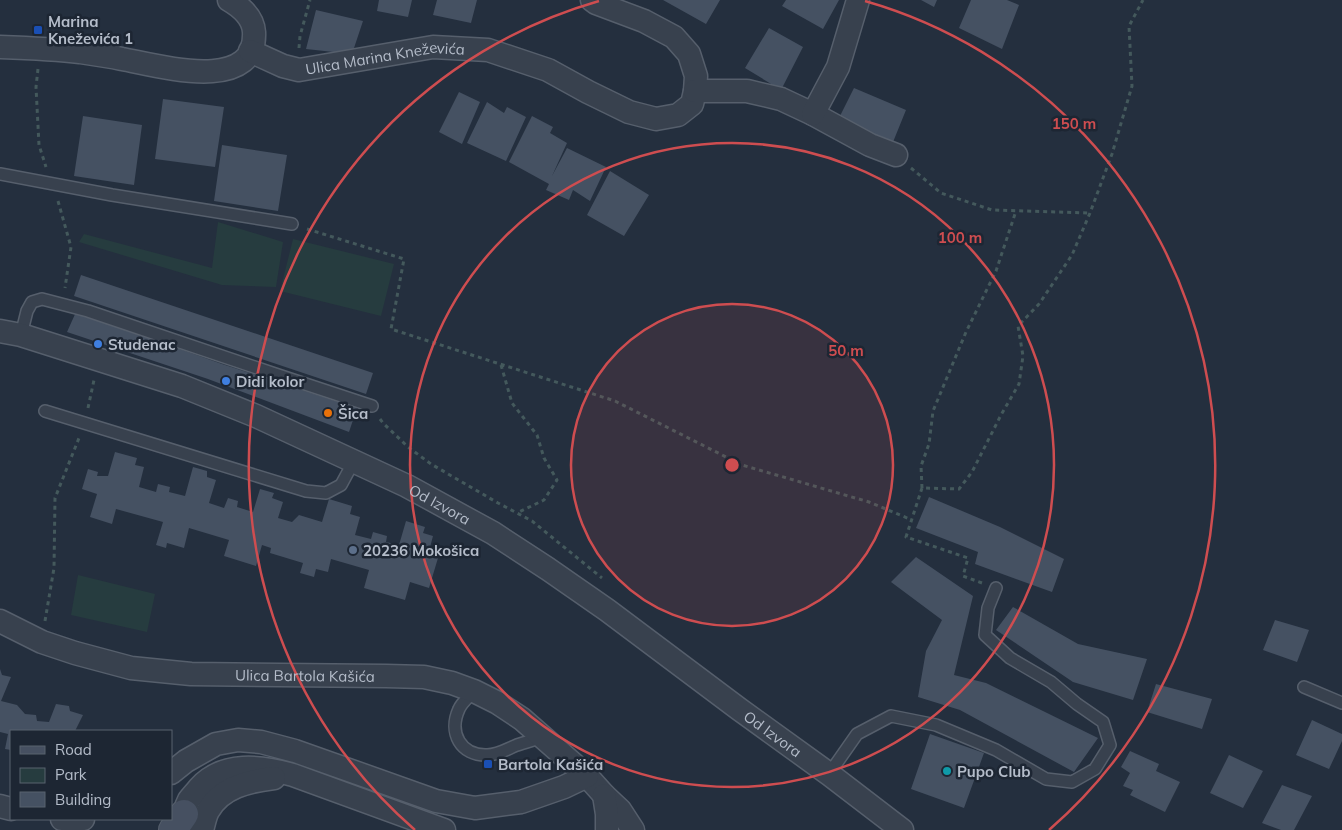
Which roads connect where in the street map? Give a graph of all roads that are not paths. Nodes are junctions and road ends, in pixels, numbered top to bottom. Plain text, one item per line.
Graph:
1 (229, 0) edge
2 (592, 0) edge
3 (858, 0) edge
4 (0, 47) edge
5 (250, 51) junction
6 (695, 91) junction
7 (813, 114) junction
8 (896, 155) road end
9 (0, 174) edge
10 (292, 224) road end
11 (10, 333) edge
12 (372, 406) road end
13 (45, 411) dead end
14 (354, 461) junction
15 (996, 588) road end
16 (0, 620) edge
17 (1304, 687) dead end
18 (474, 692) junction
19 (1342, 703) edge
20 (543, 737) junction
21 (172, 771) edge
22 (829, 774) junction
23 (587, 776) junction
24 (604, 795) junction
25 (185, 826) edge
26 (444, 830) edge
27 (607, 830) edge
28 (633, 830) edge
29 (902, 830) edge

1 - 5 street
2 - 6 street
3 - 7 street
4 - 5 street
5 - 6 street, Ulica Marina Kneževića
6 - 7 street
7 - 8 street
9 - 10 lane
11 - 12 lane
11 - 14 street, Od Izvora
13 - 14 lane
14 - 22 street, Od Izvora
15 - 22 lane
16 - 18 street, Ulica Bartola Kašića
17 - 19 lane
18 - 20 street, Ulica Bartola Kašića
18 - 20 lane
20 - 23 street, Ulica Bartola Kašića
21 - 23 street
22 - 29 street, Od Izvora
23 - 24 street, Ulica Bartola Kašića
24 - 27 street
24 - 28 street, Ulica Bartola Kašića
25 - 26 street

